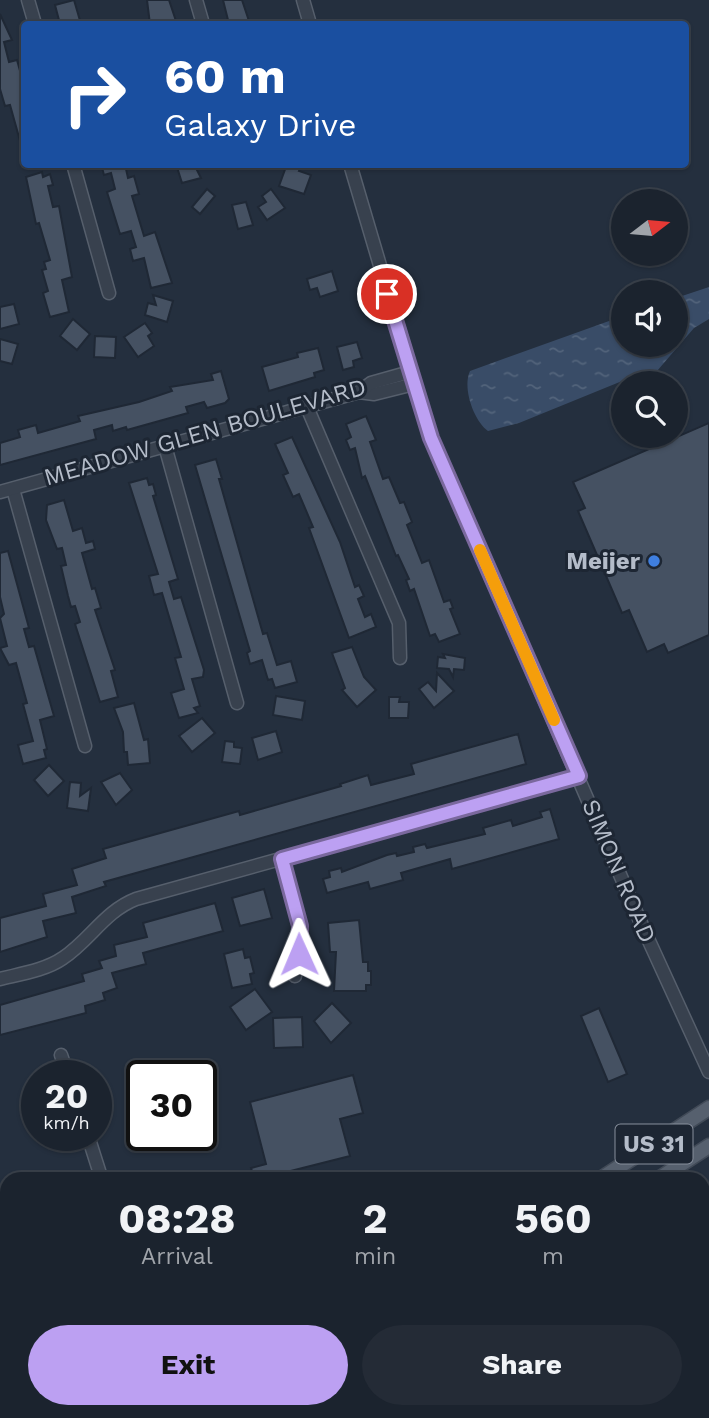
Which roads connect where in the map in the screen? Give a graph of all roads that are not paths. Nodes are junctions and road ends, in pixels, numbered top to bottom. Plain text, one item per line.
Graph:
1 (28, 0) edge
2 (196, 0) edge
3 (303, 0) edge
4 (34, 21) edge
5 (202, 21) edge
6 (309, 21) edge
7 (74, 168) edge
8 (351, 168) edge
9 (109, 293) dead end
10 (412, 378) junction
11 (307, 407) junction
12 (165, 446) junction
13 (13, 489) junction
14 (0, 492) edge
15 (400, 658) dead end
16 (237, 703) dead end
17 (85, 746) dead end
18 (579, 776) junction
19 (282, 859) junction
20 (295, 976) dead end
21 (0, 979) edge
22 (61, 1055) dead end
23 (63, 1060) edge
24 (709, 1072) edge
25 (709, 1108) edge
26 (709, 1146) edge
27 (93, 1151) edge
28 (99, 1172) edge
29 (611, 1172) edge
30 (669, 1172) edge

1 - 4 street
2 - 5 street
3 - 6 street
7 - 9 street
8 - 10 street, SIMON ROAD
10 - 11 street, MEADOW GLEN BOULEVARD
10 - 18 street, SIMON ROAD
11 - 12 street, MEADOW GLEN BOULEVARD
11 - 15 street
12 - 13 street, MEADOW GLEN BOULEVARD
12 - 16 street
13 - 14 street, MEADOW GLEN BOULEVARD
13 - 17 street
18 - 19 street
18 - 24 street, SIMON ROAD
19 - 20 street
19 - 21 street
22 - 23 street
25 - 29 main road, US 31
26 - 30 main road, US 31
27 - 28 street

